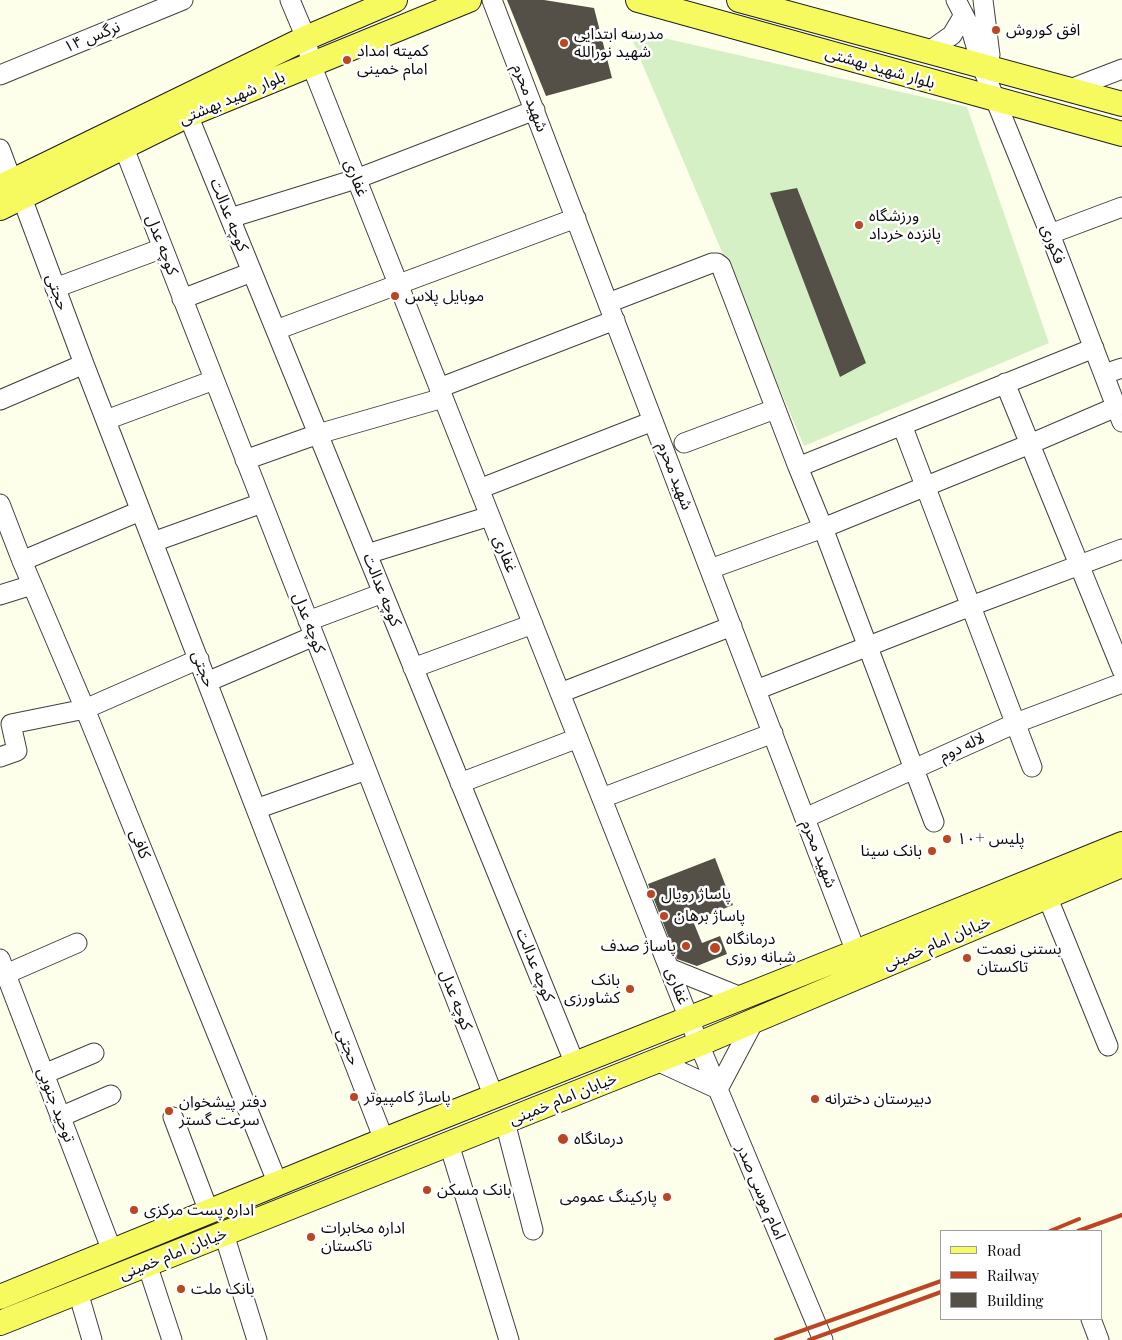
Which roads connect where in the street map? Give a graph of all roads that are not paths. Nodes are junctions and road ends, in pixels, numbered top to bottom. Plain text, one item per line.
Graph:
1 (183, 0) edge
2 (290, 0) edge
3 (394, 0) edge
4 (469, 0) edge
5 (492, 0) edge
6 (638, 0) edge
7 (739, 0) edge
8 (983, 0) edge
9 (960, 8) edge
10 (306, 38) junction
11 (928, 52) junction
12 (311, 64) junction
13 (982, 67) junction
14 (1122, 69) edge
15 (0, 75) edge
16 (1070, 89) junction
17 (996, 101) junction
18 (1122, 104) edge
19 (534, 110) junction
20 (188, 115) junction
21 (1122, 134) edge
22 (124, 148) junction
23 (0, 149) edge
24 (356, 179) junction
25 (11, 189) edge
26 (1122, 207) edge
27 (0, 208) edge
28 (230, 218) junction
29 (576, 218) junction
30 (1050, 234) junction
31 (163, 248) junction
32 (252, 272) junction
33 (398, 285) junction
34 (55, 288) junction
35 (182, 299) junction
36 (612, 311) junction
37 (276, 330) junction
38 (1094, 348) junction
39 (84, 364) junction
40 (1122, 368) edge
41 (1104, 374) junction
42 (214, 380) junction
43 (1005, 383) junction
44 (441, 393) junction
45 (0, 400) edge
46 (775, 408) junction
47 (1119, 414) edge
48 (106, 420) junction
49 (653, 421) junction
50 (902, 425) junction
51 (318, 434) junction
52 (684, 443) dead end
53 (1030, 444) junction
54 (245, 460) junction
55 (798, 467) junction
56 (925, 486) junction
57 (479, 489) junction
58 (0, 504) edge
59 (262, 504) junction
60 (140, 511) junction
61 (490, 516) junction
62 (823, 528) junction
63 (153, 542) junction
64 (1122, 549) edge
65 (367, 554) junction
66 (22, 561) junction
67 (1079, 566) junction
68 (710, 569) junction
69 (32, 585) junction
70 (383, 593) junction
71 (0, 595) edge
72 (971, 606) junction
73 (533, 624) junction
74 (732, 626) junction
75 (311, 628) junction
76 (868, 646) junction
77 (199, 659) junction
78 (413, 668) junction
79 (1122, 670) edge
80 (207, 682) junction
81 (1122, 682) edge
82 (756, 690) junction
83 (560, 693) junction
84 (85, 709) junction
85 (1016, 723) junction
86 (772, 733) junction
87 (578, 738) junction
88 (0, 757) edge
89 (1032, 767) dead end
90 (366, 770) junction
91 (913, 770) junction
92 (460, 782) junction
93 (602, 798) junction
94 (256, 809) junction
95 (805, 818) junction
96 (934, 822) dead end
97 (1122, 844) edge
98 (1122, 865) edge
99 (1047, 896) junction
100 (77, 943) dead end
101 (856, 952) junction
102 (3, 966) edge
103 (669, 968) junction
104 (741, 997) junction
105 (689, 1018) junction
106 (754, 1021) junction
107 (699, 1044) junction
108 (1108, 1046) dead end
109 (94, 1053) dead end
110 (657, 1061) junction
111 (575, 1064) junction
112 (44, 1074) junction
113 (718, 1089) junction
114 (111, 1095) dead end
115 (494, 1097) junction
116 (173, 1117) dead end
117 (60, 1118) junction
118 (505, 1122) junction
119 (384, 1140) junction
120 (449, 1144) junction
121 (278, 1184) junction
122 (209, 1212) junction
123 (533, 1230) dead end
124 (224, 1234) junction
125 (112, 1251) junction
126 (147, 1264) junction
127 (78, 1292) junction
128 (1, 1295) edge
129 (1091, 1320) edge
130 (0, 1323) edge
131 (92, 1340) edge
132 (172, 1340) edge
133 (257, 1340) edge
134 (509, 1340) edge
135 (823, 1340) edge
136 (1099, 1340) edge

1 - 15 street, نرگس ۱۴
2 - 10 street
3 - 10 main road, بلوار شهید بهشتی
4 - 12 main road, بلوار شهید بهشتی
5 - 19 street, شهید محرم
6 - 17 main road, بلوار شهید بهشتی
7 - 11 main road, بلوار شهید بهشتی
8 - 13 street
9 - 11 street
9 - 13 street, فکوری
10 - 12 street, غفاری
10 - 25 main road, بلوار شهید بهشتی
11 - 13 main road, بلوار شهید بهشتی
12 - 20 main road, بلوار شهید بهشتی
12 - 24 street, غفاری
13 - 16 main road, بلوار شهید بهشتی
13 - 17 street, فکوری
14 - 16 street
16 - 18 main road, بلوار شهید بهشتی
17 - 21 main road, بلوار شهید بهشتی
17 - 30 street, فکوری
19 - 24 street
19 - 29 street, شهید محرم
20 - 22 main road, بلوار شهید بهشتی
20 - 28 street, کوچه عدالت
22 - 25 main road, بلوار شهید بهشتی
22 - 31 street, کوچه عدل
23 - 25 street, حجتی
24 - 28 street
24 - 33 street, غفاری
25 - 27 main road, بلوار شهید بهشتی
25 - 34 street, حجتی
26 - 30 street
28 - 32 street, کوچه عدالت
29 - 33 street
29 - 36 street, شهید محرم
30 - 38 street, فکوری
31 - 34 street
31 - 35 street, کوچه عدل
32 - 35 street
32 - 37 street, کوچه عدالت
33 - 37 street
33 - 44 street, غفاری
34 - 39 street, حجتی
35 - 42 street, کوچه عدل
36 - 44 street
36 - 46 street
36 - 49 street, شهید محرم
37 - 51 street, کوچه عدالت
38 - 41 street, فکوری
38 - 43 street
39 - 45 street
39 - 48 street, حجتی
40 - 41 street
41 - 47 street, فکوری
42 - 48 street
42 - 54 street, کوچه عدل
43 - 50 street
43 - 53 street
44 - 51 street
44 - 57 street, غفاری
46 - 52 street
46 - 55 street
47 - 53 street
48 - 60 street, حجتی
49 - 57 street
49 - 68 street, شهید محرم
50 - 55 street
50 - 56 street
51 - 54 street
51 - 65 street, کوچه عدالت
53 - 56 street
53 - 67 street
54 - 59 street, کوچه عدل
55 - 62 street
56 - 62 street
56 - 72 street
57 - 61 street, غفاری
58 - 66 street, کافی
59 - 63 street
59 - 75 street, کوچه عدل
60 - 63 street, حجتی
60 - 66 street
61 - 65 street
61 - 73 street, غفاری
62 - 68 street
62 - 76 street
63 - 77 street, حجتی
64 - 67 street
65 - 70 street, کوچه عدالت
66 - 69 street, کافی
67 - 72 street
67 - 79 street
68 - 74 street, شهید محرم
69 - 71 street
69 - 84 street, کافی
70 - 75 street
70 - 78 street, کوچه عدالت
72 - 76 street
72 - 85 street
73 - 78 street
73 - 83 street, غفاری
74 - 82 street, شهید محرم
74 - 83 street
75 - 80 street
75 - 90 street, کوچه عدل
76 - 82 street
76 - 91 street
77 - 80 street, حجتی
77 - 84 street
78 - 92 street, کوچه عدالت
80 - 94 street, حجتی
81 - 85 street, لاله دوم
82 - 86 street, شهید محرم
83 - 87 street, غفاری
84 - 88 street
84 - 121 street, کافی
85 - 89 street
85 - 91 street, لاله دوم
86 - 93 street
86 - 95 street, شهید محرم
87 - 92 street
87 - 93 street, غفاری
90 - 94 street
90 - 115 street, کوچه عدل
91 - 95 street, لاله دوم
91 - 96 street
92 - 111 street, کوچه عدالت
93 - 103 street, غفاری
94 - 119 street, حجتی
95 - 101 street, شهید محرم
97 - 101 main road, خیابان امام خمینی
98 - 99 main road, خیابان امام خمینی
99 - 106 main road, خیابان امام خمینی
99 - 108 street
100 - 102 street
101 - 104 main road, خیابان امام خمینی
102 - 112 street, توحید جنوبی
103 - 104 street
103 - 105 street, غفاری
104 - 105 main road, خیابان امام خمینی
105 - 107 street, غفاری
105 - 111 main road, خیابان امام خمینی
106 - 107 main road, خیابان امام خمینی
106 - 113 street
107 - 110 main road, خیابان امام خمینی
107 - 113 street, امام موسی صدر
109 - 112 street
110 - 113 street
110 - 118 main road, خیابان امام خمینی
111 - 115 main road, خیابان امام خمینی
112 - 117 street, توحید جنوبی
113 - 135 street, امام موسی صدر
114 - 117 street
115 - 119 main road, خیابان امام خمینی
116 - 122 street
117 - 125 street, توحید جنوبی
118 - 120 main road, خیابان امام خمینی
118 - 123 street
119 - 121 main road, خیابان امام خمینی
120 - 124 main road, خیابان امام خمینی
120 - 134 street
121 - 122 main road, خیابان امام خمینی
122 - 125 main road, خیابان امام خمینی
124 - 126 main road, خیابان امام خمینی
124 - 133 street
125 - 128 main road, خیابان امام خمینی
126 - 127 main road, خیابان امام خمینی
126 - 132 street
127 - 130 main road, خیابان امام خمینی
127 - 131 street
129 - 136 street

